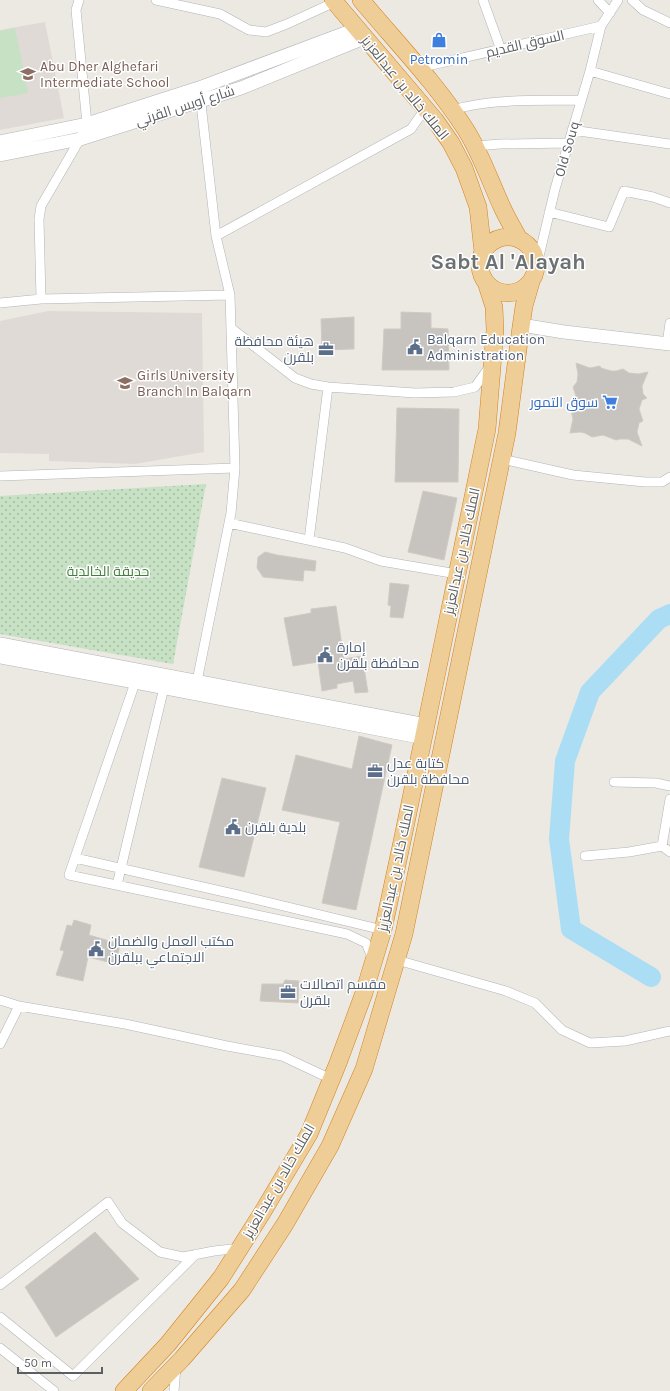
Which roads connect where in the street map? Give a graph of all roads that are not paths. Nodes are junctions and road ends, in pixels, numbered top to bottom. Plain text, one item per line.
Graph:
1 (79, 0) edge
2 (156, 0) edge
3 (360, 0) edge
4 (483, 0) edge
5 (598, 0) edge
6 (618, 0) edge
7 (632, 0) edge
8 (334, 1) edge
9 (610, 13) junction
10 (670, 23) edge
11 (601, 26) junction
12 (360, 33) junction
13 (501, 50) junction
14 (419, 68) junction
15 (590, 71) junction
16 (200, 94) junction
17 (670, 94) edge
18 (580, 100) junction
19 (425, 109) junction
20 (452, 110) junction
21 (87, 124) junction
22 (572, 130) junction
23 (80, 139) junction
24 (0, 142) edge
25 (568, 143) junction
26 (670, 144) edge
27 (475, 146) junction
28 (0, 155) edge
29 (670, 203) edge
30 (549, 212) junction
31 (216, 236) junction
32 (519, 239) junction
33 (483, 252) junction
34 (533, 277) junction
35 (486, 282) junction
36 (230, 296) junction
37 (41, 300) junction
38 (0, 303) edge
39 (670, 323) edge
40 (522, 325) junction
41 (231, 328) junction
42 (668, 344) edge
43 (493, 361) junction
44 (328, 387) junction
45 (502, 459) junction
46 (235, 468) junction
47 (0, 476) edge
48 (670, 477) edge
49 (229, 523) junction
50 (309, 540) junction
51 (457, 574) junction
52 (0, 644) edge
53 (0, 657) edge
54 (137, 676) junction
55 (165, 682) junction
56 (196, 688) junction
57 (425, 731) junction
58 (614, 782) dead end
59 (670, 786) edge
60 (670, 799) edge
61 (662, 846) junction
62 (670, 852) edge
63 (585, 856) dead end
64 (75, 858) junction
65 (121, 868) junction
66 (117, 884) junction
67 (383, 930) junction
68 (374, 960) junction
69 (397, 960) junction
70 (0, 1000) edge
71 (19, 1006) junction
72 (670, 1031) edge
73 (0, 1044) edge
74 (332, 1079) junction
75 (240, 1248) junction
76 (196, 1254) junction
77 (0, 1285) edge
78 (0, 1317) edge
79 (0, 1348) edge
80 (176, 1366) junction
81 (54, 1391) edge
82 (124, 1391) edge
83 (151, 1391) edge
84 (174, 1391) edge

1 - 21 street
2 - 8 street
3 - 14 highway, الملك خالد بن عبدالعزيز
4 - 13 street
5 - 9 street
6 - 9 street
7 - 10 street
8 - 12 highway, الملك خالد بن عبدالعزيز
9 - 11 street
11 - 13 street, السوق القديم
11 - 15 street, Old Souq
12 - 16 street, شارع أويس القرني
12 - 19 highway, الملك خالد بن عبدالعزيز
13 - 14 street, السوق القديم
14 - 20 highway, الملك خالد بن عبدالعزيز
15 - 17 street
15 - 18 street, Old Souq
16 - 21 street, شارع أويس القرني
16 - 23 street, شارع أويس القرني
16 - 31 street
18 - 20 street
18 - 22 street, Old Souq
19 - 31 street
19 - 33 highway, الملك خالد بن عبدالعزيز
20 - 27 highway, الملك خالد بن عبدالعزيز
21 - 23 street
21 - 24 street, شارع أويس القرني
22 - 25 street, Old Souq
22 - 26 street
23 - 28 street, شارع أويس القرني
23 - 37 street
25 - 27 street
25 - 30 street, Old Souq
27 - 32 highway, الملك خالد بن عبدالعزيز
29 - 30 street
30 - 34 street, Old Souq
31 - 36 street
32 - 33 highway
32 - 34 highway
33 - 35 highway
34 - 35 highway
34 - 40 highway, الملك خالد بن عبدالعزيز
35 - 43 highway, الملك خالد بن عبدالعزيز
36 - 37 street
36 - 41 street
37 - 38 street
39 - 42 street
40 - 42 street
40 - 45 highway, الملك خالد بن عبدالعزيز
41 - 44 street
41 - 46 street
43 - 44 street
43 - 51 highway, الملك خالد بن عبدالعزيز
44 - 50 street
45 - 48 street
45 - 69 highway, الملك خالد بن عبدالعزيز
46 - 47 street
46 - 49 street
49 - 50 street
49 - 56 street
50 - 51 street
51 - 57 highway, الملك خالد بن عبدالعزيز
52 - 54 street
53 - 54 street
54 - 55 street
54 - 64 street
55 - 56 street
55 - 65 street
56 - 57 street
57 - 67 highway, الملك خالد بن عبدالعزيز
58 - 59 street
60 - 61 street
61 - 62 street
61 - 63 street
64 - 65 street
64 - 66 street
65 - 66 street
65 - 67 street
66 - 68 street
67 - 68 highway, الملك خالد بن عبدالعزيز
68 - 74 highway, الملك خالد بن عبدالعزيز
69 - 72 street
69 - 80 highway, الملك خالد بن عبدالعزيز
70 - 71 street
71 - 73 street
71 - 74 street
74 - 75 highway, الملك خالد بن عبدالعزيز
75 - 76 street
75 - 82 highway, الملك خالد بن عبدالعزيز
76 - 77 street
76 - 78 street
79 - 81 street
80 - 83 highway, الملك خالد بن عبدالعزيز
80 - 84 street

